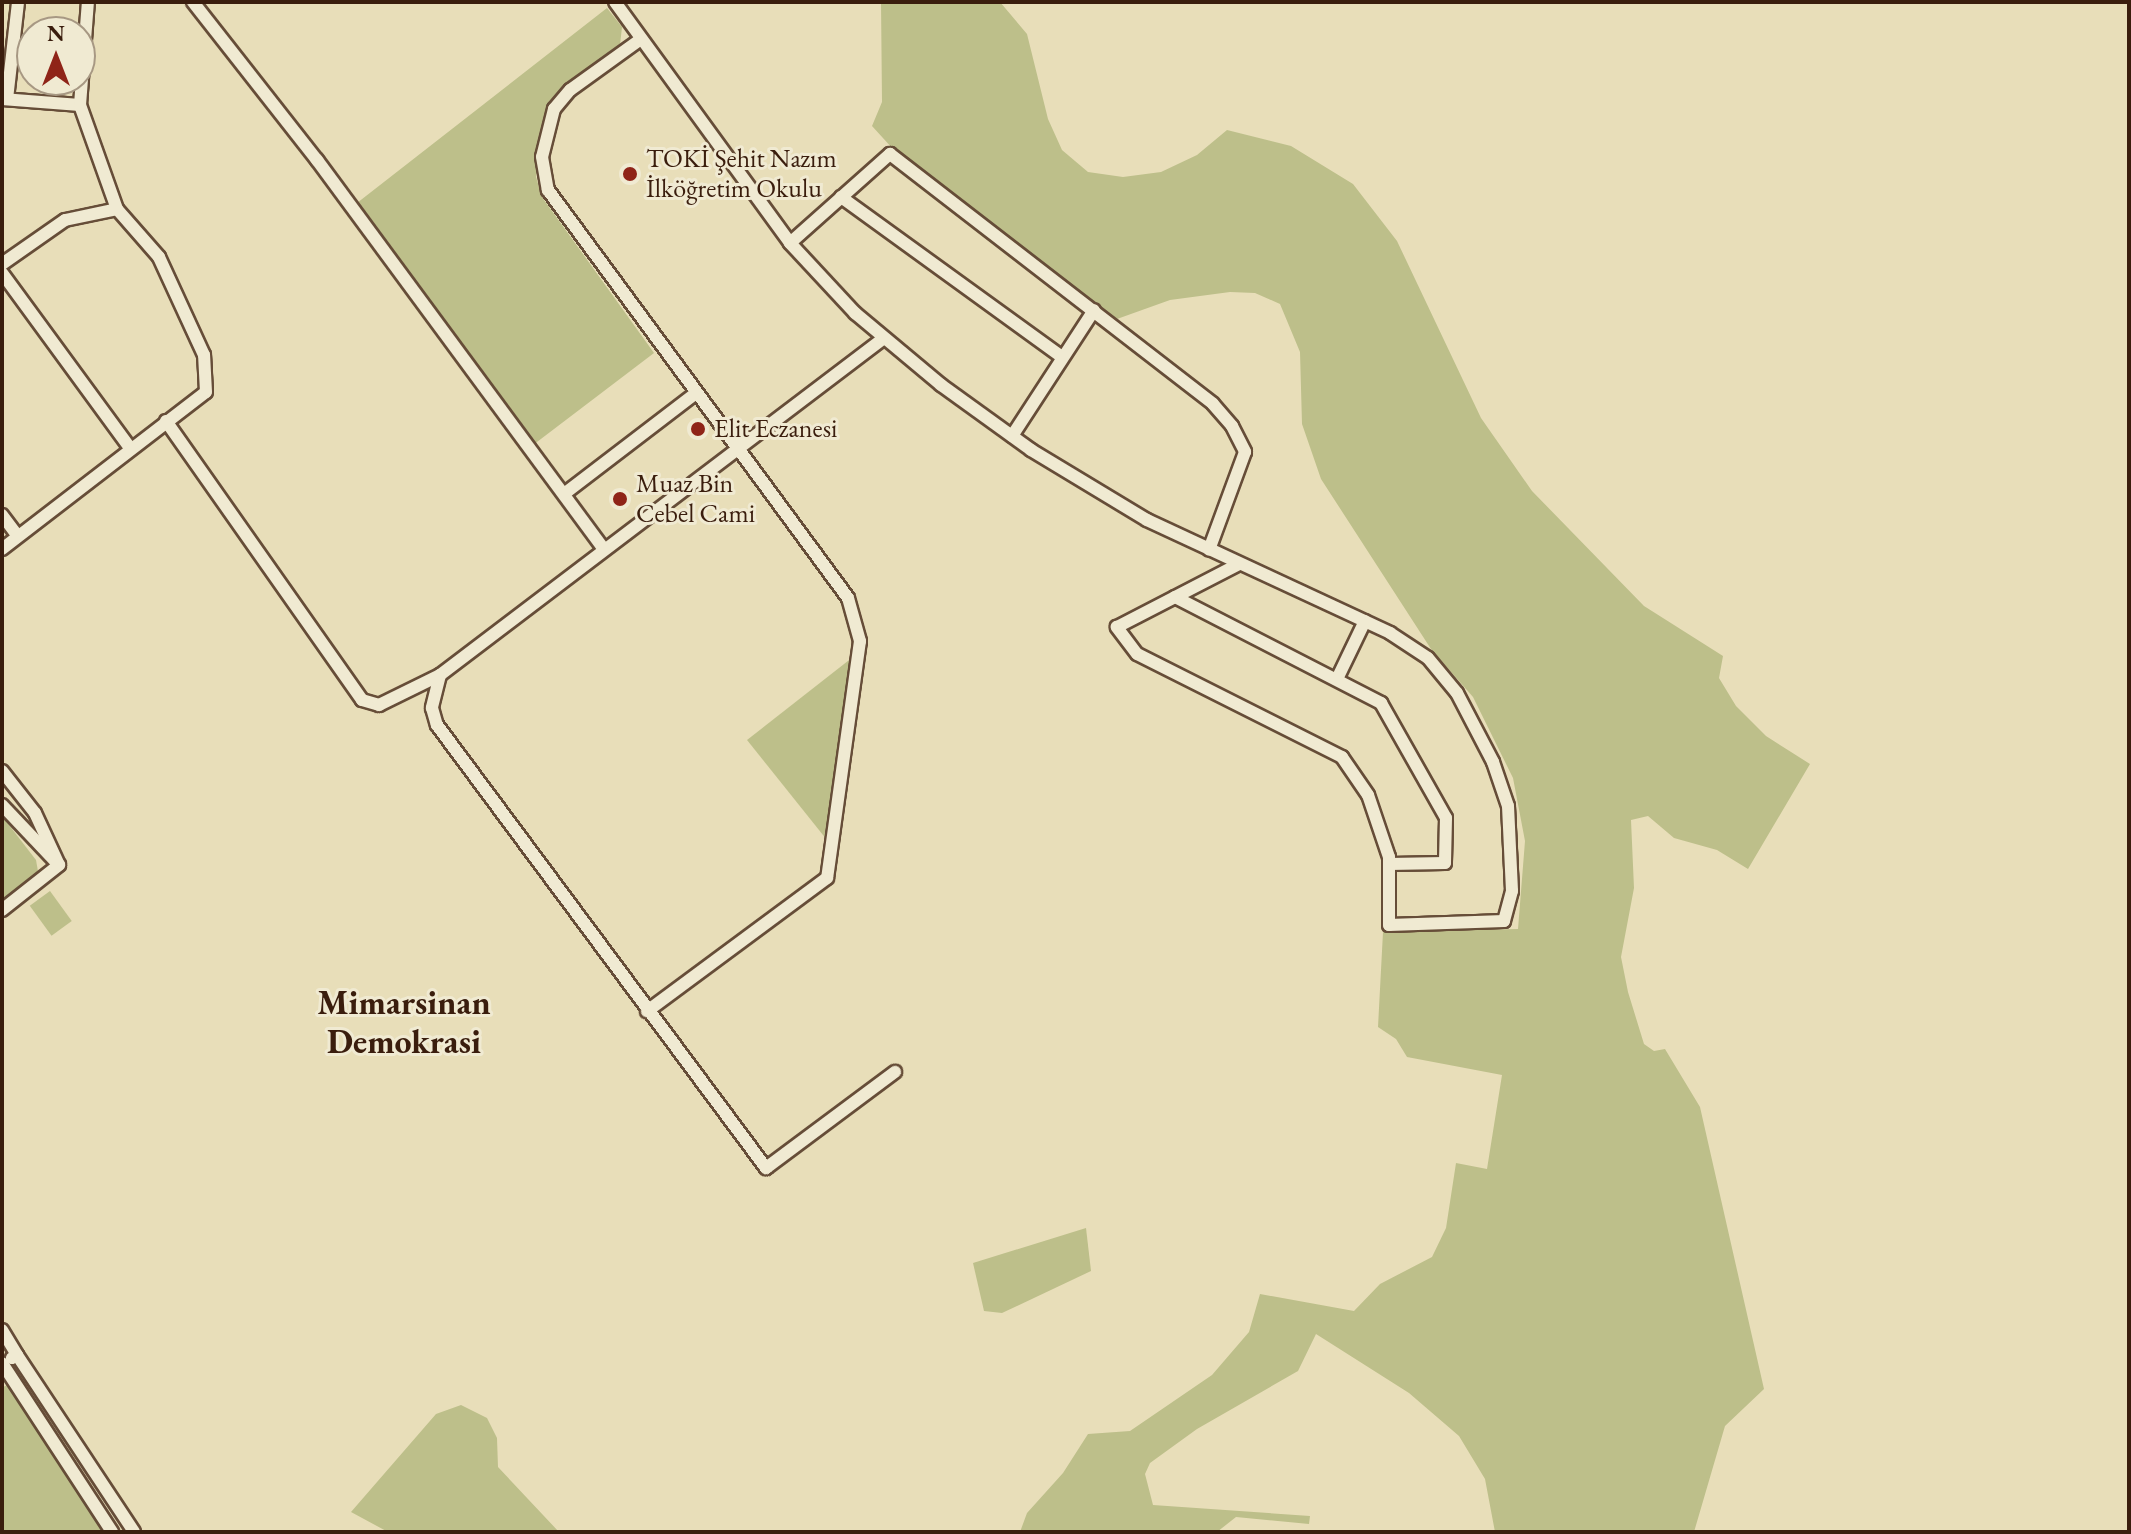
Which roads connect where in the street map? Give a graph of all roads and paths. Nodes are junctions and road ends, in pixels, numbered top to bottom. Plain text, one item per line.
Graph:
1 (18, 2) edge
2 (88, 2) edge
3 (193, 2) edge
4 (615, 2) edge
5 (641, 39) junction
6 (5, 99) edge
7 (80, 105) junction
8 (841, 197) junction
9 (117, 209) junction
10 (790, 243) junction
11 (2, 264) edge
12 (2, 273) edge
13 (1094, 310) junction
14 (884, 338) junction
15 (1062, 357) junction
16 (695, 394) junction
17 (166, 421) junction
18 (1012, 436) junction
19 (130, 448) junction
20 (737, 449) junction
21 (564, 494) junction
22 (2, 515) edge
23 (18, 536) junction
24 (2, 549) edge
25 (604, 549) junction
26 (1209, 550) junction
27 (1239, 564) junction
28 (1175, 597) junction
29 (1365, 621) junction
30 (440, 675) junction
31 (1338, 677) junction
32 (2, 771) edge
33 (2, 805) edge
34 (1389, 864) junction
35 (59, 865) junction
36 (2, 910) edge
37 (647, 1011) junction
38 (895, 1072) dead end
39 (2, 1330) edge
40 (17, 1355) junction
41 (2, 1363) edge
42 (112, 1532) edge
43 (134, 1532) edge

1 - 6 street
2 - 7 street
3 - 21 street
4 - 5 street
5 - 10 street
5 - 16 street
6 - 7 street
7 - 9 street
8 - 10 street
8 - 13 street
8 - 15 street
9 - 11 street
9 - 17 street
10 - 14 street
12 - 19 street
13 - 15 street
13 - 26 street
14 - 18 street
14 - 20 street
15 - 18 street
16 - 20 street
16 - 21 street
17 - 19 street
17 - 30 street
18 - 26 street
19 - 23 street
20 - 25 street
20 - 37 street
21 - 25 street
22 - 23 street
23 - 24 street
25 - 30 street
26 - 27 street
27 - 28 street
27 - 29 street
28 - 31 street
28 - 34 street
29 - 31 street
29 - 34 street
30 - 37 street
31 - 34 street
32 - 35 street
33 - 35 street
35 - 36 street
37 - 38 street
39 - 40 street
40 - 41 street
40 - 43 street
41 - 42 street

